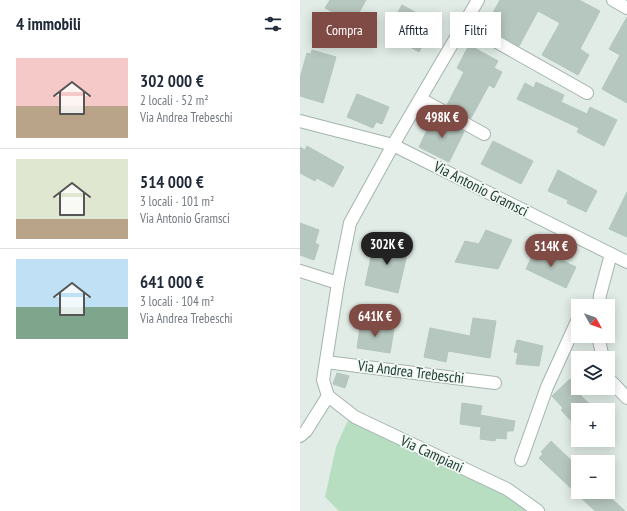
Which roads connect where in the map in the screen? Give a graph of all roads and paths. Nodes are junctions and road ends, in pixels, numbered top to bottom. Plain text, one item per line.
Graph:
1 (478, 0) edge
2 (613, 0) edge
3 (627, 8) edge
4 (472, 12) edge
5 (501, 44) edge
6 (451, 48) edge
7 (587, 93) dead end
8 (421, 99) junction
9 (300, 121) edge
10 (484, 134) dead end
11 (393, 144) junction
12 (611, 254) junction
13 (627, 262) edge
14 (300, 271) edge
15 (338, 284) junction
16 (599, 299) edge
17 (571, 334) edge
18 (326, 362) junction
19 (495, 383) dead end
20 (615, 385) edge
21 (328, 396) junction
22 (627, 398) edge
23 (300, 436) edge
24 (521, 460) dead end
25 (538, 511) edge

1 - 4 street
2 - 3 street
5 - 7 street
6 - 8 street
8 - 10 street
8 - 11 street
9 - 11 street, Via Antonio Gramsci
11 - 12 street, Via Antonio Gramsci
11 - 15 street
12 - 13 street, Via Antonio Gramsci
12 - 16 street
14 - 15 street
15 - 18 street
17 - 24 street
18 - 19 street, Via Andrea Trebeschi
18 - 21 street
20 - 22 street
21 - 23 street
21 - 25 street, Via Campiani

